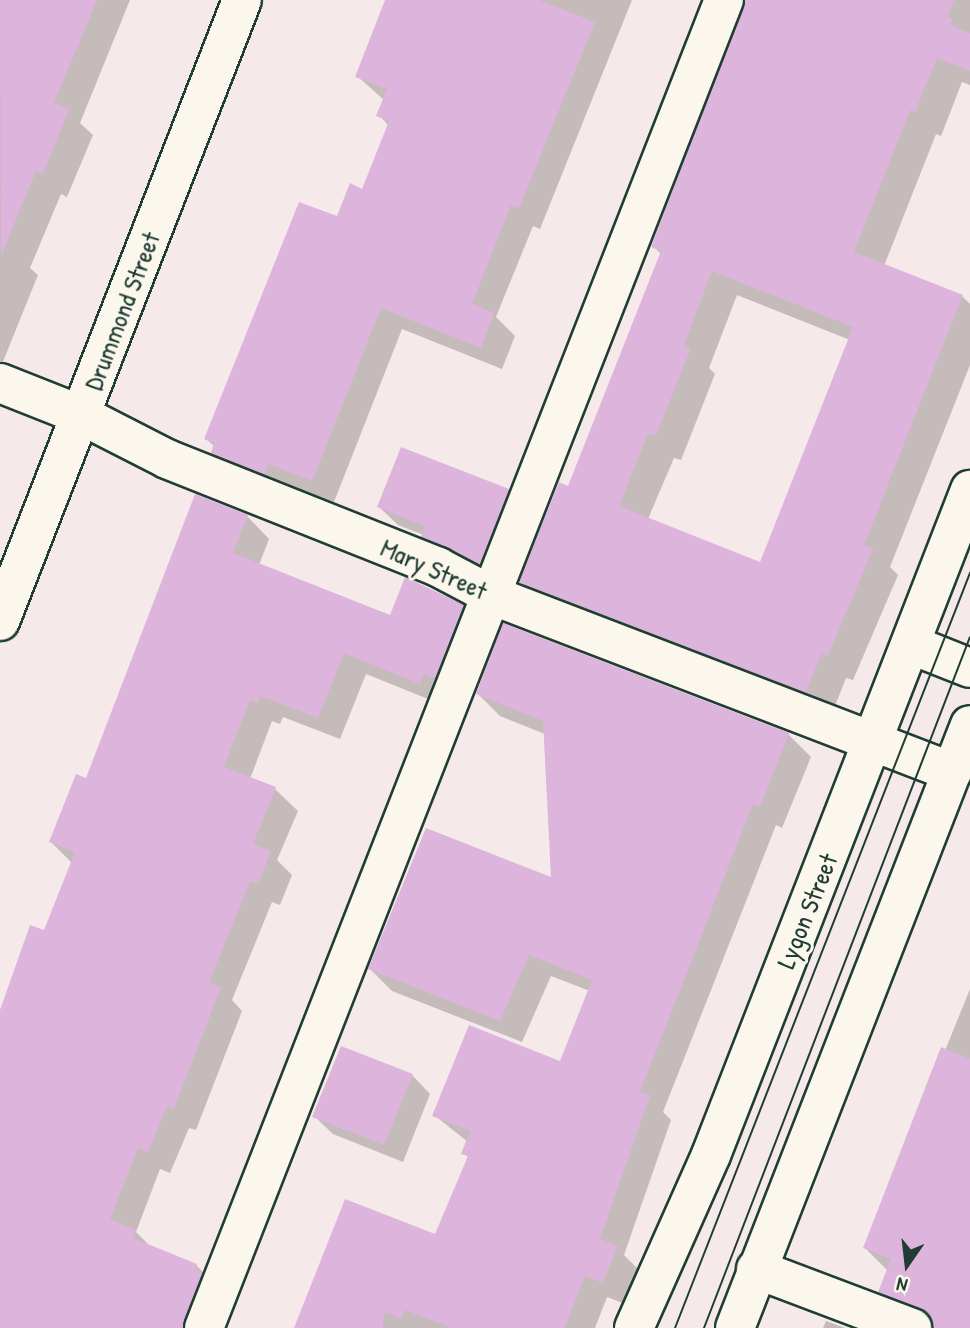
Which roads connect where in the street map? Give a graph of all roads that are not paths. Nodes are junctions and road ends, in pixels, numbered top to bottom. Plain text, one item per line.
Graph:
1 (242, 0) edge
2 (724, 0) edge
3 (0, 383) edge
4 (81, 415) junction
5 (970, 490) edge
6 (491, 595) junction
7 (0, 621) edge
8 (912, 645) junction
9 (970, 668) edge
10 (970, 725) edge
11 (874, 742) junction
12 (952, 772) junction
13 (756, 1269) junction
14 (205, 1328) edge
15 (634, 1328) edge
16 (735, 1328) edge
17 (912, 1328) edge

1 - 4 street, Drummond Street
2 - 6 street
3 - 4 street, Mary Street
4 - 6 street, Mary Street
4 - 7 street, Drummond Street
5 - 8 street, Lygon Street
6 - 11 street, Mary Street
6 - 14 street
8 - 9 street
8 - 11 street, Lygon Street
10 - 12 street
11 - 12 street, Mary Street
11 - 15 street, Lygon Street
12 - 13 street
13 - 16 street
13 - 17 street

